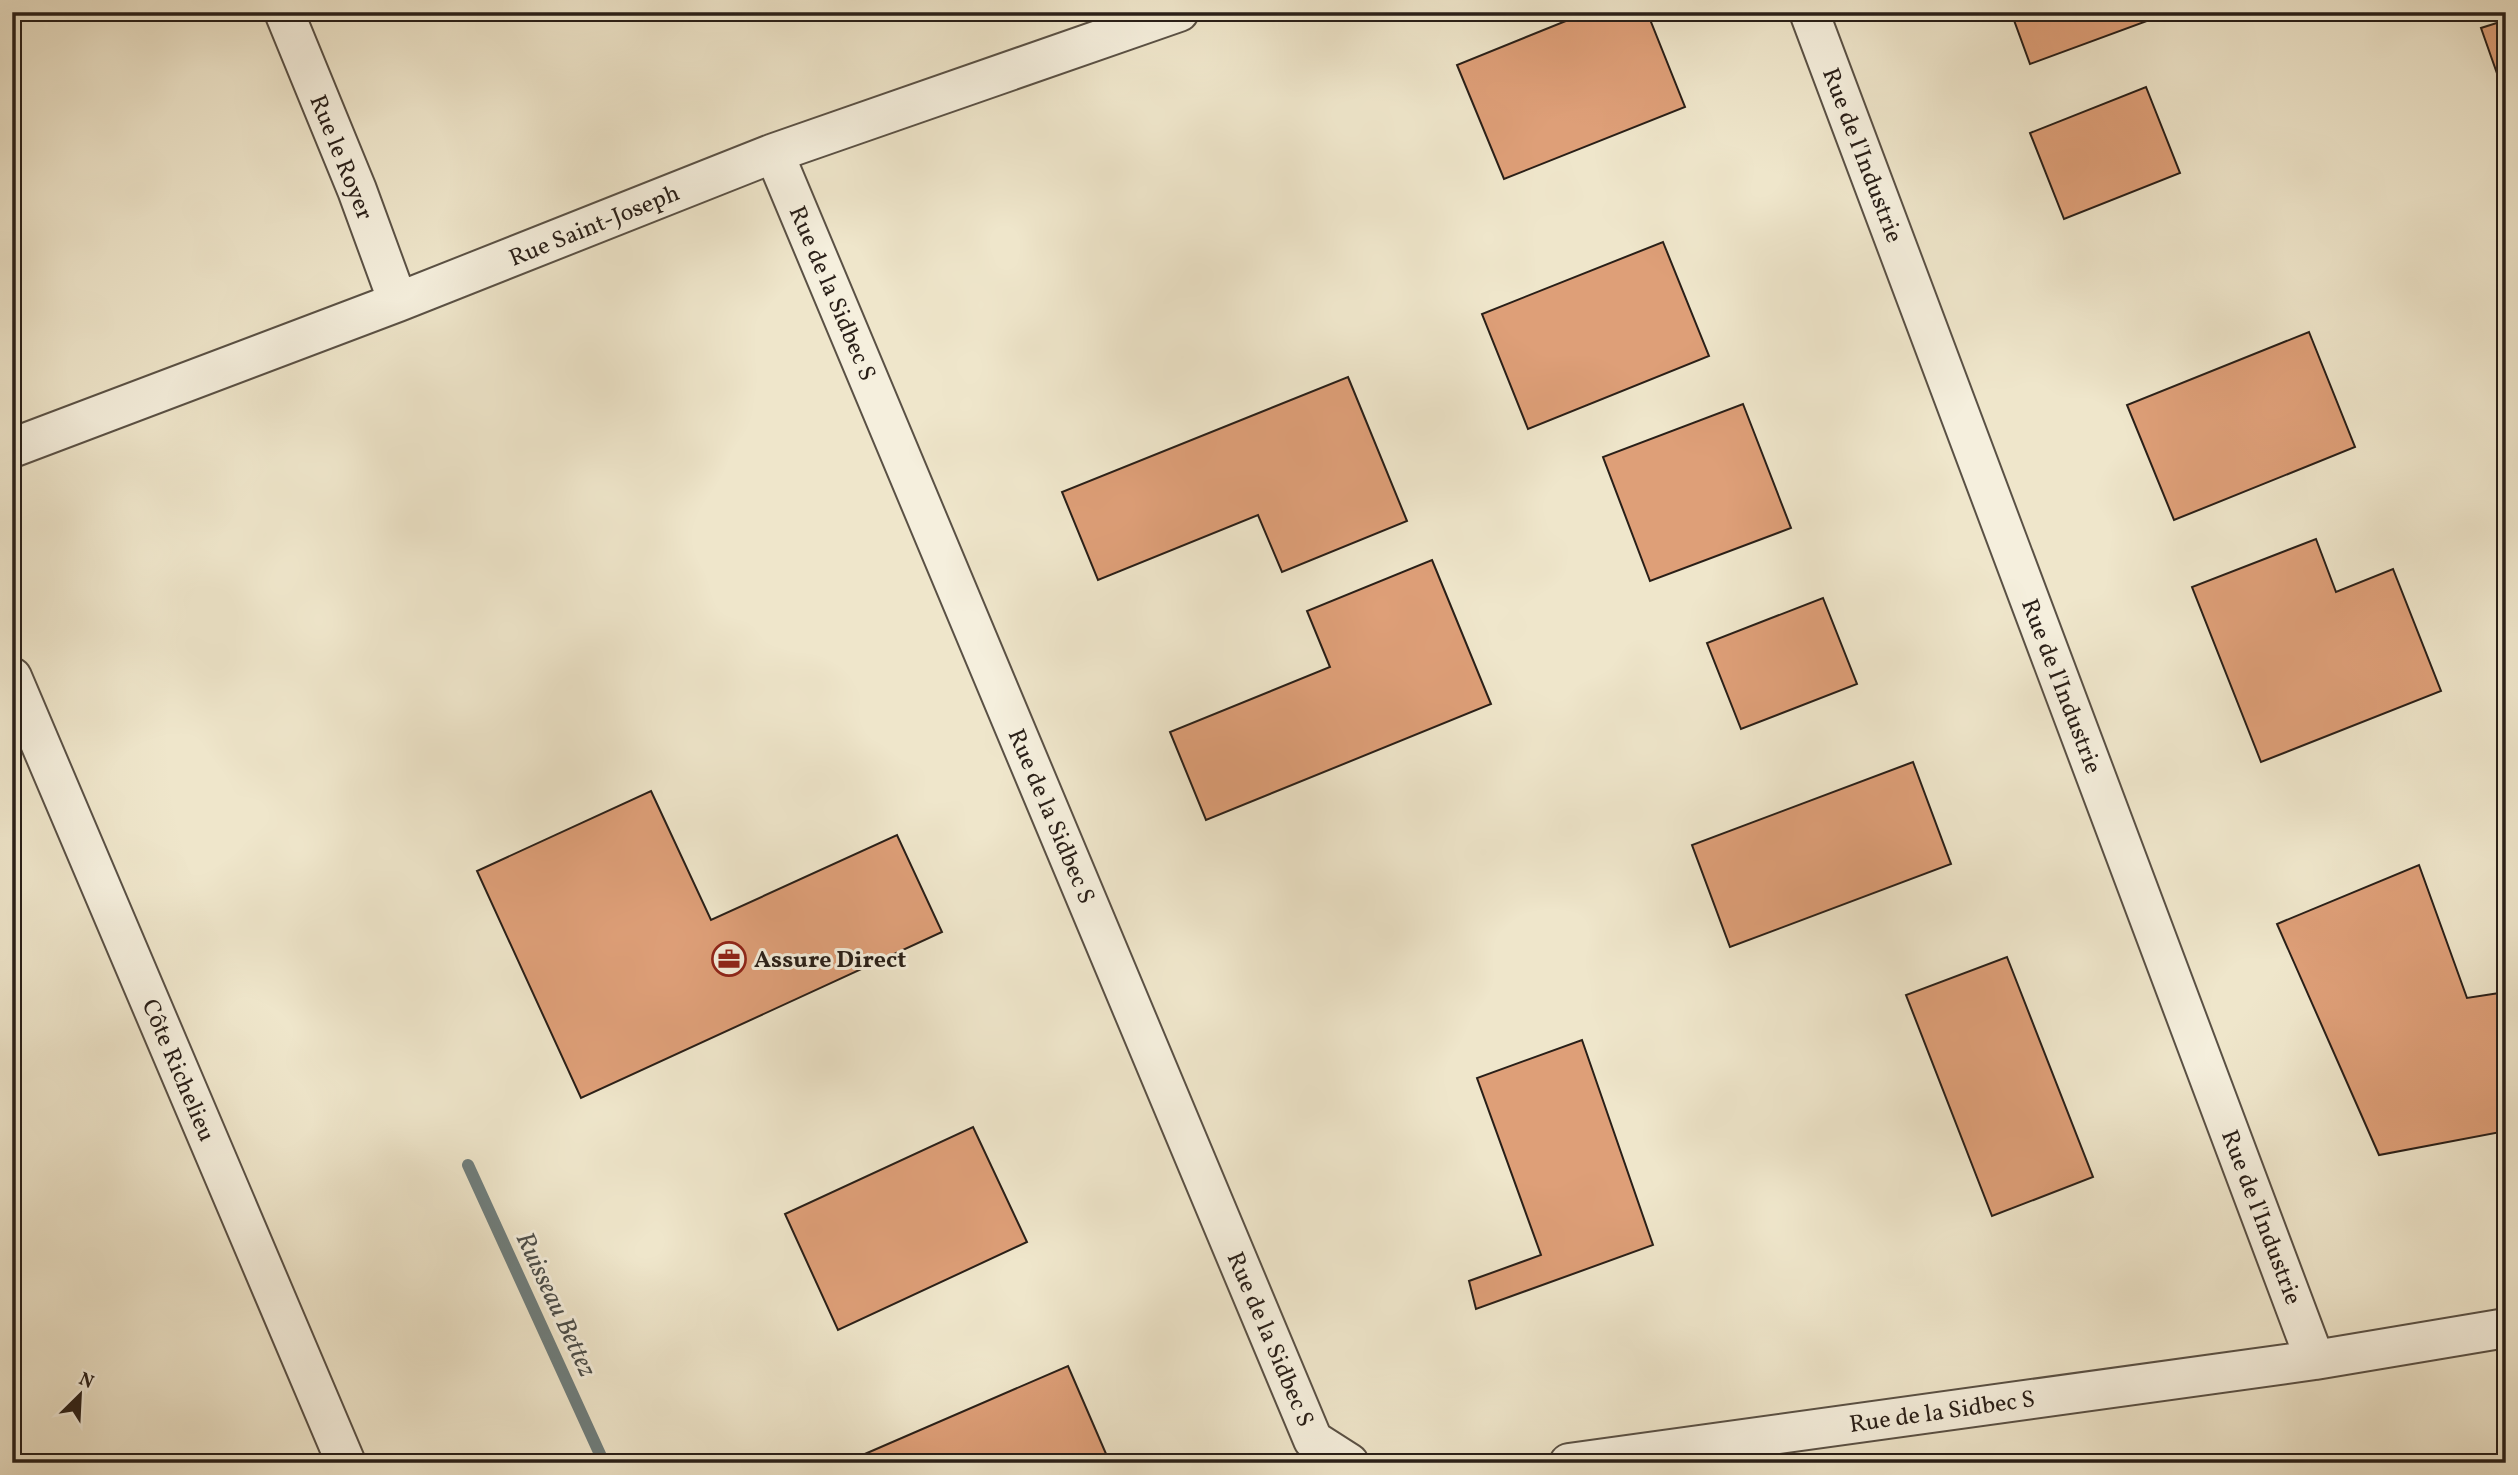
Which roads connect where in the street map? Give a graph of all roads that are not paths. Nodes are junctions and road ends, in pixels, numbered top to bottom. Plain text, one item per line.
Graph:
1 (284, 12) edge
2 (1179, 12) edge
3 (1809, 12) edge
4 (774, 153) junction
5 (398, 302) junction
6 (12, 448) edge
7 (12, 677) edge
8 (2506, 1328) edge
9 (2315, 1360) junction
10 (346, 1463) edge
11 (1349, 1463) edge
12 (1569, 1463) edge

1 - 5 street, Rue le Royer
2 - 4 street, Rue Saint-Joseph
3 - 9 street, Rue de l'Industrie
4 - 5 street, Rue Saint-Joseph
4 - 11 street, Rue de la Sidbec S
5 - 6 street, Rue Saint-Joseph
7 - 10 street, Côte Richelieu
8 - 9 street, Rue de la Sidbec S
9 - 12 street, Rue de la Sidbec S

